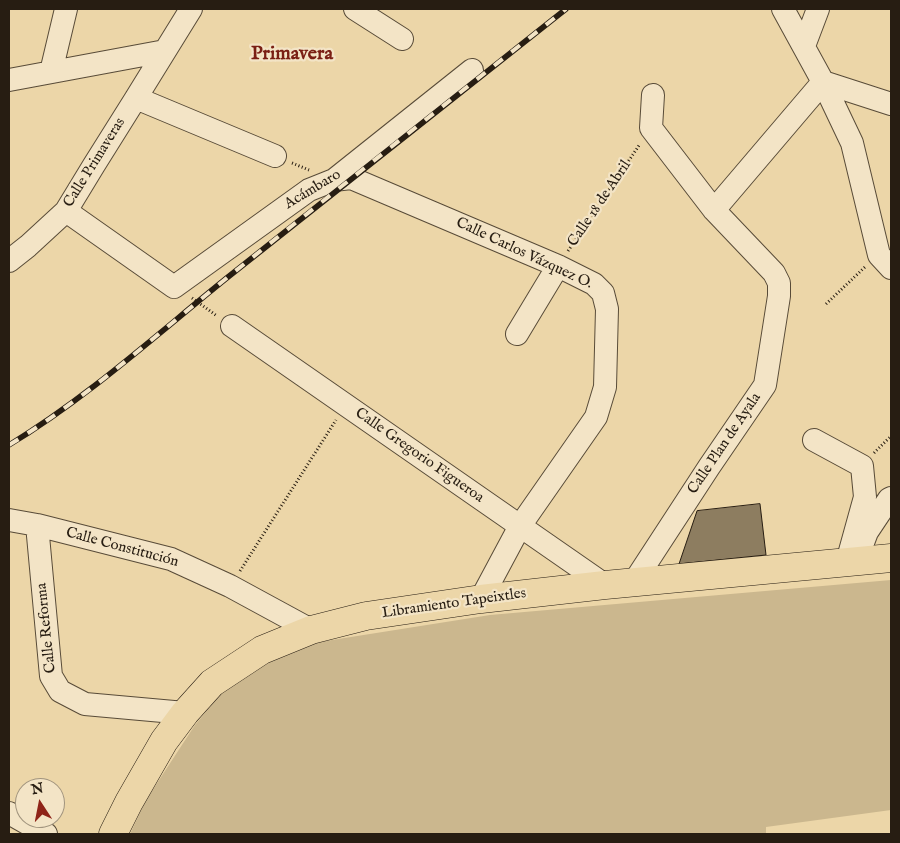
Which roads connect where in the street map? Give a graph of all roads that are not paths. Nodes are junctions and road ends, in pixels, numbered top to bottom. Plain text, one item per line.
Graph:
1 (66, 9) edge
2 (191, 9) edge
3 (355, 9) edge
4 (783, 9) edge
5 (818, 9) edge
6 (402, 39) dead end
7 (804, 46) junction
8 (165, 51) junction
9 (472, 70) dead end
10 (51, 72) junction
11 (9, 80) edge
12 (823, 82) junction
13 (653, 95) dead end
14 (136, 98) junction
15 (891, 104) edge
16 (275, 156) road end
17 (343, 179) junction
18 (714, 210) junction
19 (66, 211) junction
20 (9, 261) edge
21 (885, 262) edge
22 (558, 266) junction
23 (232, 326) dead end
24 (517, 334) dead end
25 (814, 440) dead end
26 (891, 498) edge
27 (9, 520) edge
28 (37, 525) junction
29 (520, 526) junction
30 (891, 558) edge
31 (851, 561) junction
32 (634, 582) junction
33 (605, 585) junction
34 (481, 599) junction
35 (311, 630) junction
36 (185, 713) junction
37 (9, 813) edge
38 (46, 834) edge
39 (113, 834) edge

1 - 10 street
2 - 8 street, Calle Primaveras
3 - 6 street
4 - 7 street
5 - 7 street
7 - 12 street
8 - 10 street
8 - 14 street, Calle Primaveras
9 - 17 street, Acámbaro
10 - 11 street
12 - 15 street
12 - 18 street
12 - 21 street
13 - 18 street, Calle Plan de Ayala
14 - 16 street
14 - 19 street, Calle Primaveras
17 - 19 street, Acámbaro
17 - 22 street, Calle Carlos Vázquez O.
18 - 32 street, Calle Plan de Ayala
19 - 20 street, Calle Primaveras
22 - 24 street
22 - 29 street, Calle Carlos Vázquez O.
23 - 29 street, Calle Gregorio Figueroa
25 - 31 street
26 - 31 street
27 - 28 street, Calle Constitución
28 - 35 street, Calle Constitución
28 - 36 street, Calle Reforma
29 - 33 street, Calle Gregorio Figueroa
29 - 34 street, Calle Carlos Vázquez O.
30 - 31 main road, Libramiento Tapeixtles
31 - 32 main road, Libramiento Tapeixtles
32 - 33 main road, Libramiento Tapeixtles
33 - 34 main road, Libramiento Tapeixtles
34 - 35 main road, Libramiento Tapeixtles
35 - 36 main road, Libramiento Tapeixtles
36 - 39 main road, Libramiento Tapeixtles
37 - 38 street

